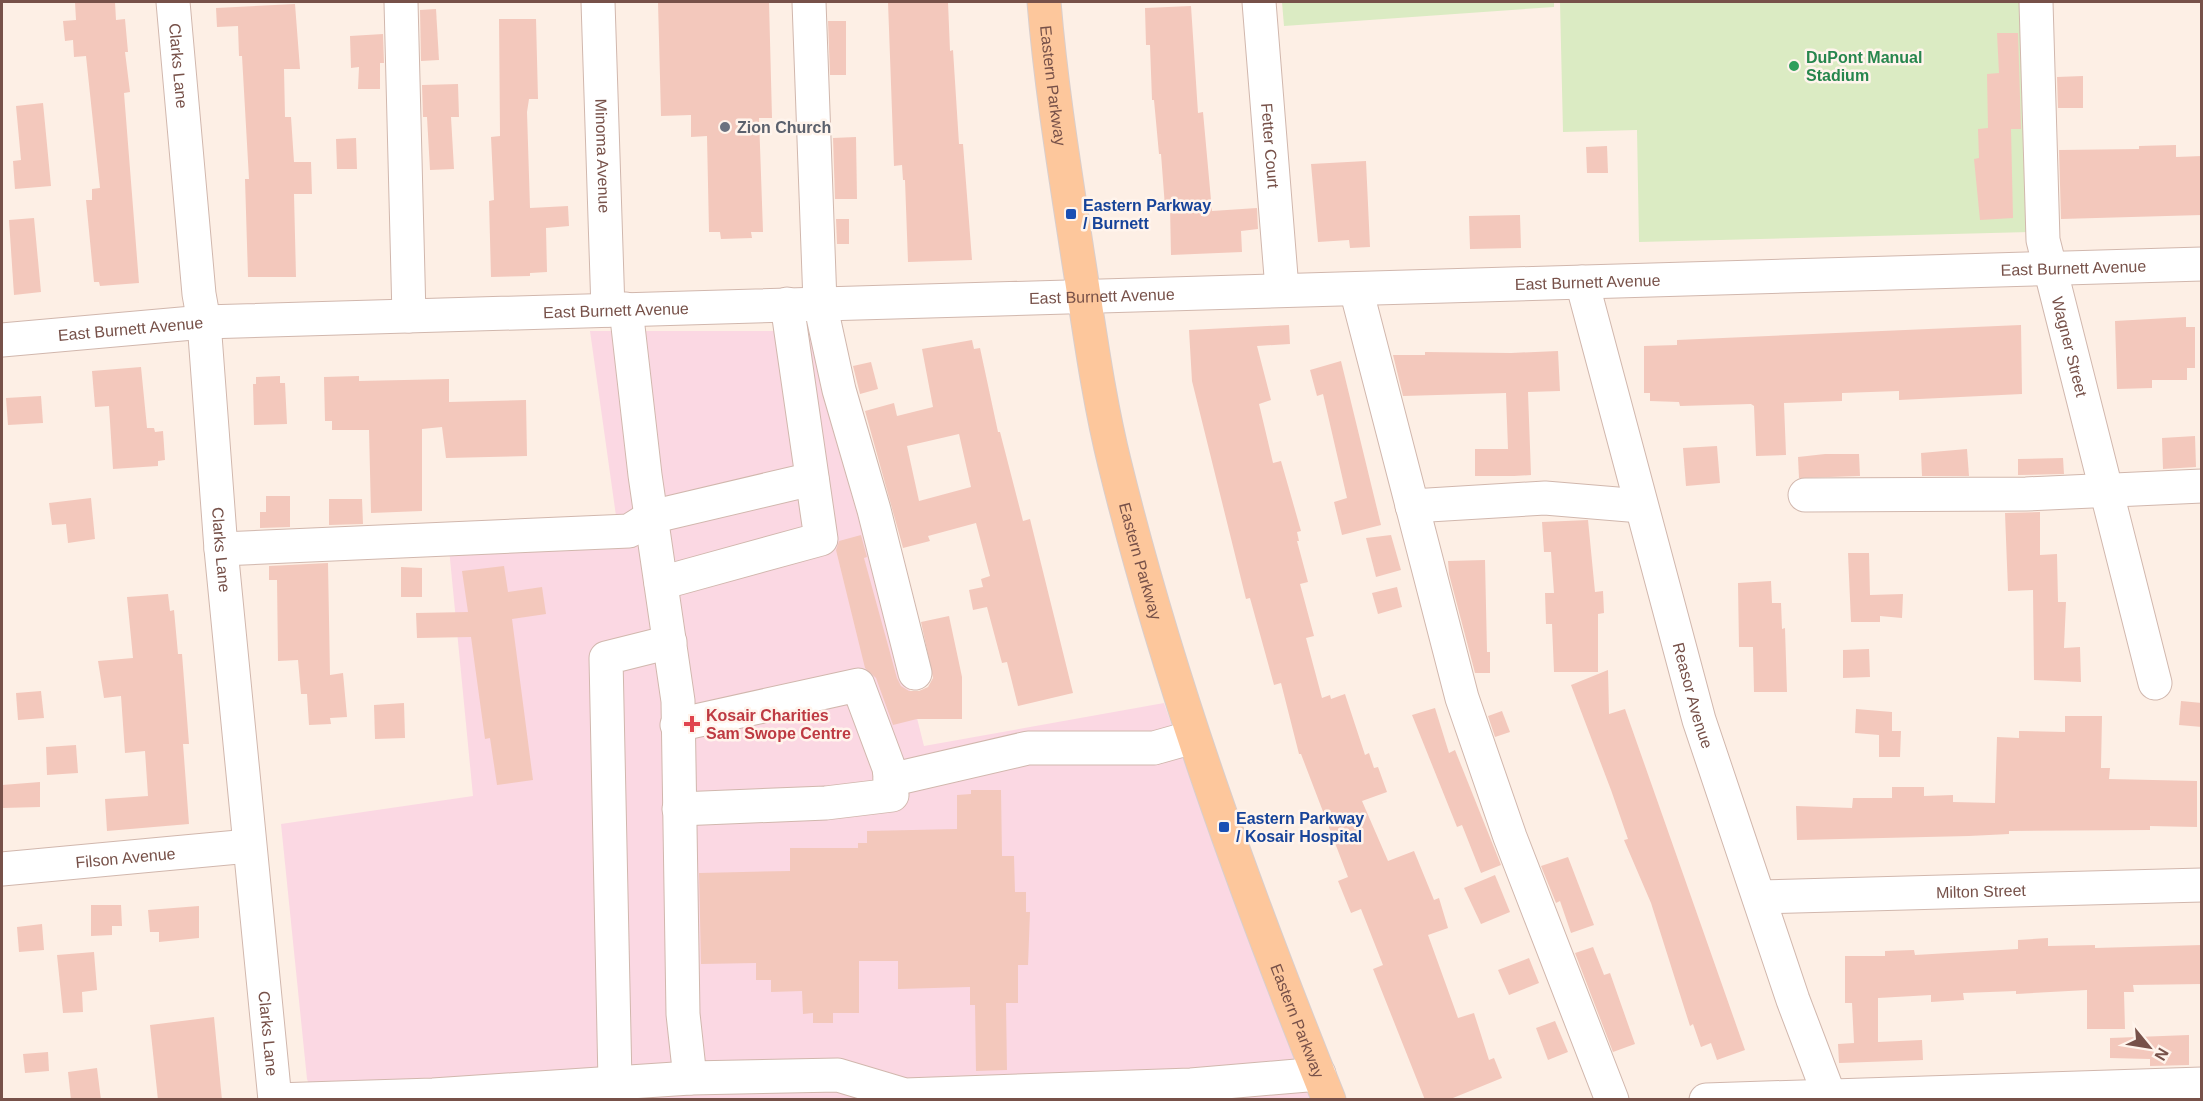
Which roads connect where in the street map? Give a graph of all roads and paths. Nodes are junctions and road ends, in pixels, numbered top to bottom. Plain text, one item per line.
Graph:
1 (173, 2) edge
2 (401, 2) edge
3 (598, 2) edge
4 (809, 2) edge
5 (1044, 2) edge
6 (1259, 2) edge
7 (2036, 2) edge
8 (2202, 264) edge
9 (2052, 268) junction
10 (1582, 282) junction
11 (1282, 289) junction
12 (1356, 289) junction
13 (1083, 296) junction
14 (820, 303) junction
15 (787, 304) junction
16 (617, 310) junction
17 (409, 316) junction
18 (204, 322) junction
19 (2, 340) edge
20 (812, 479) junction
21 (2202, 486) edge
22 (2105, 490) junction
23 (1805, 495) dead end
24 (1412, 506) junction
25 (1641, 506) junction
26 (651, 517) junction
27 (221, 549) junction
28 (661, 584) junction
29 (670, 642) junction
30 (915, 674) dead end
31 (2155, 684) dead end
32 (677, 725) junction
33 (1193, 737) junction
34 (890, 785) junction
35 (679, 809) junction
36 (249, 846) junction
37 (2, 869) edge
38 (2202, 885) edge
39 (1759, 897) junction
40 (690, 1078) junction
41 (615, 1082) junction
42 (2202, 1084) edge
43 (1324, 1087) edge
44 (1830, 1097) edge
45 (275, 1100) edge
46 (1612, 1100) edge
47 (1706, 1100) edge

1 - 18 street, Clarks Lane
2 - 17 street
3 - 16 street, Minoma Avenue
4 - 14 street
5 - 13 main road, Eastern Parkway
6 - 11 street, Fetter Court
7 - 9 street, Wagner Street
8 - 9 street, East Burnett Avenue
9 - 10 street, East Burnett Avenue
9 - 22 street, Wagner Street
10 - 12 street, East Burnett Avenue
10 - 25 street, Reasor Avenue
11 - 12 street, East Burnett Avenue
11 - 13 street, East Burnett Avenue
12 - 24 street
13 - 14 street, East Burnett Avenue
13 - 33 main road, Eastern Parkway
14 - 15 street, East Burnett Avenue
14 - 30 street
15 - 16 street, East Burnett Avenue
15 - 20 street
16 - 17 street, East Burnett Avenue
16 - 26 street, Minoma Avenue
17 - 18 street, East Burnett Avenue
18 - 19 street, East Burnett Avenue
18 - 27 street, Clarks Lane
20 - 26 street
20 - 28 street
21 - 22 street
22 - 23 street
22 - 31 street, Wagner Street
24 - 25 street
24 - 46 street
25 - 39 street, Reasor Avenue
26 - 27 street
26 - 28 street, Minoma Avenue
27 - 36 street, Clarks Lane
28 - 29 street, Minoma Avenue
29 - 32 street, Minoma Avenue
29 - 41 street
32 - 34 street
32 - 35 street, Minoma Avenue
33 - 34 street
33 - 43 main road, Eastern Parkway
34 - 35 street
35 - 40 street, Minoma Avenue
36 - 37 street, Filson Avenue
36 - 45 street, Clarks Lane
38 - 39 street, Milton Street
39 - 44 street, Reasor Avenue
40 - 41 street
40 - 43 street
41 - 45 street
42 - 44 street
44 - 47 street

